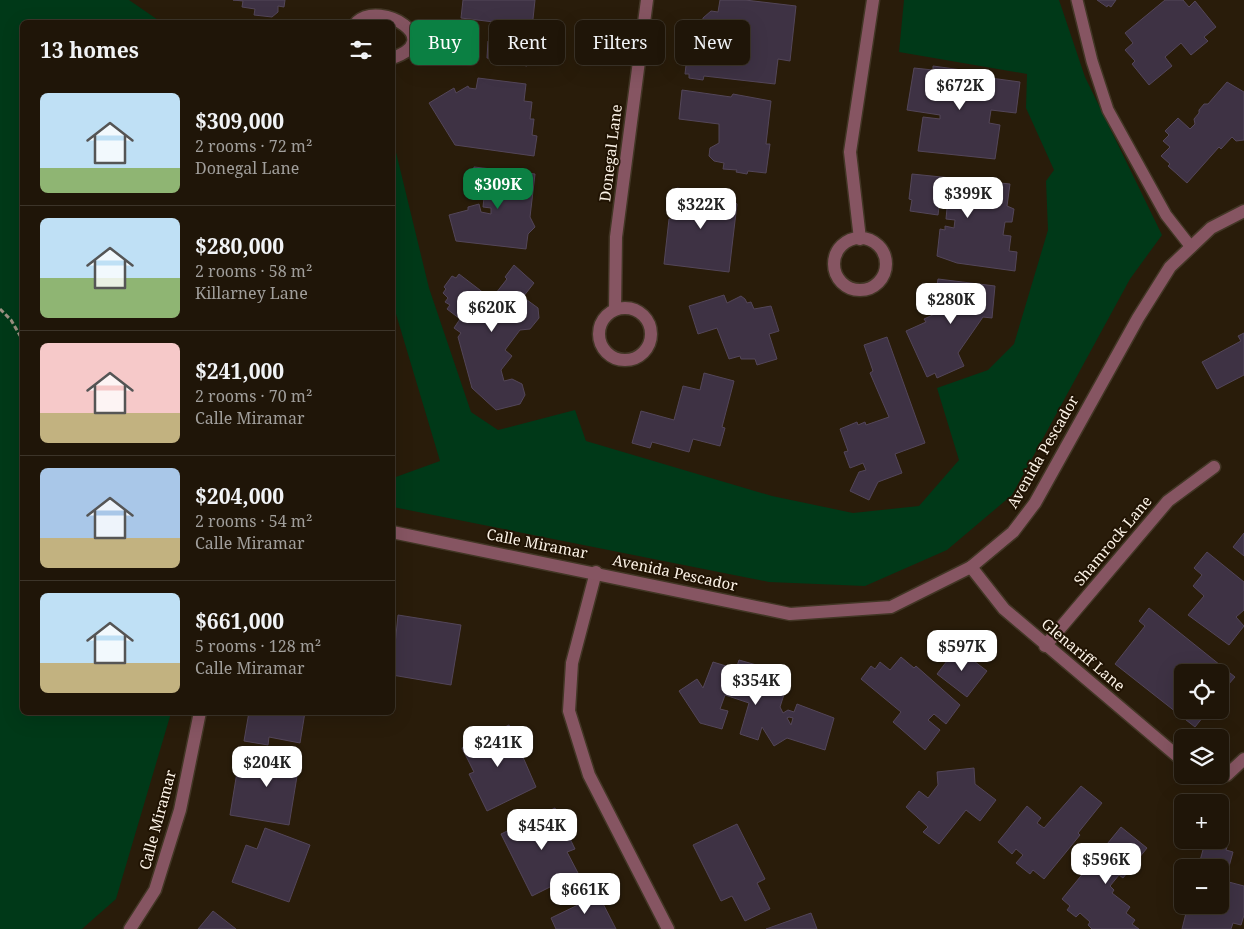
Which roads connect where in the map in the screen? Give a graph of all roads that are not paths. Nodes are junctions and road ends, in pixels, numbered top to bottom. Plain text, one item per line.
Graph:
1 (647, 0) edge
2 (873, 0) edge
3 (1077, 0) edge
4 (380, 3) dead end
5 (405, 11) dead end
6 (358, 20) edge
7 (395, 57) edge
8 (1244, 211) edge
9 (860, 239) junction
10 (1191, 247) junction
11 (615, 310) junction
12 (1214, 467) dead end
13 (395, 533) edge
14 (971, 567) junction
15 (596, 572) junction
16 (1045, 646) junction
17 (199, 715) edge
18 (1174, 753) edge
19 (1244, 759) edge
20 (1229, 770) edge
21 (130, 929) edge
22 (668, 929) edge

1 - 11 street, Donegal Lane
2 - 9 street
3 - 10 lane
4 - 6 street
5 - 7 street
8 - 10 street, Avenida Pescador
9 - 9 street
10 - 14 street, Avenida Pescador
11 - 11 street
12 - 16 street, Shamrock Lane
13 - 15 street, Calle Miramar
14 - 15 street, Avenida Pescador
14 - 16 street, Glenariff Lane
15 - 22 street, Calle Miramar
16 - 18 street, Glenariff Lane
17 - 21 street, Calle Miramar
19 - 20 street

